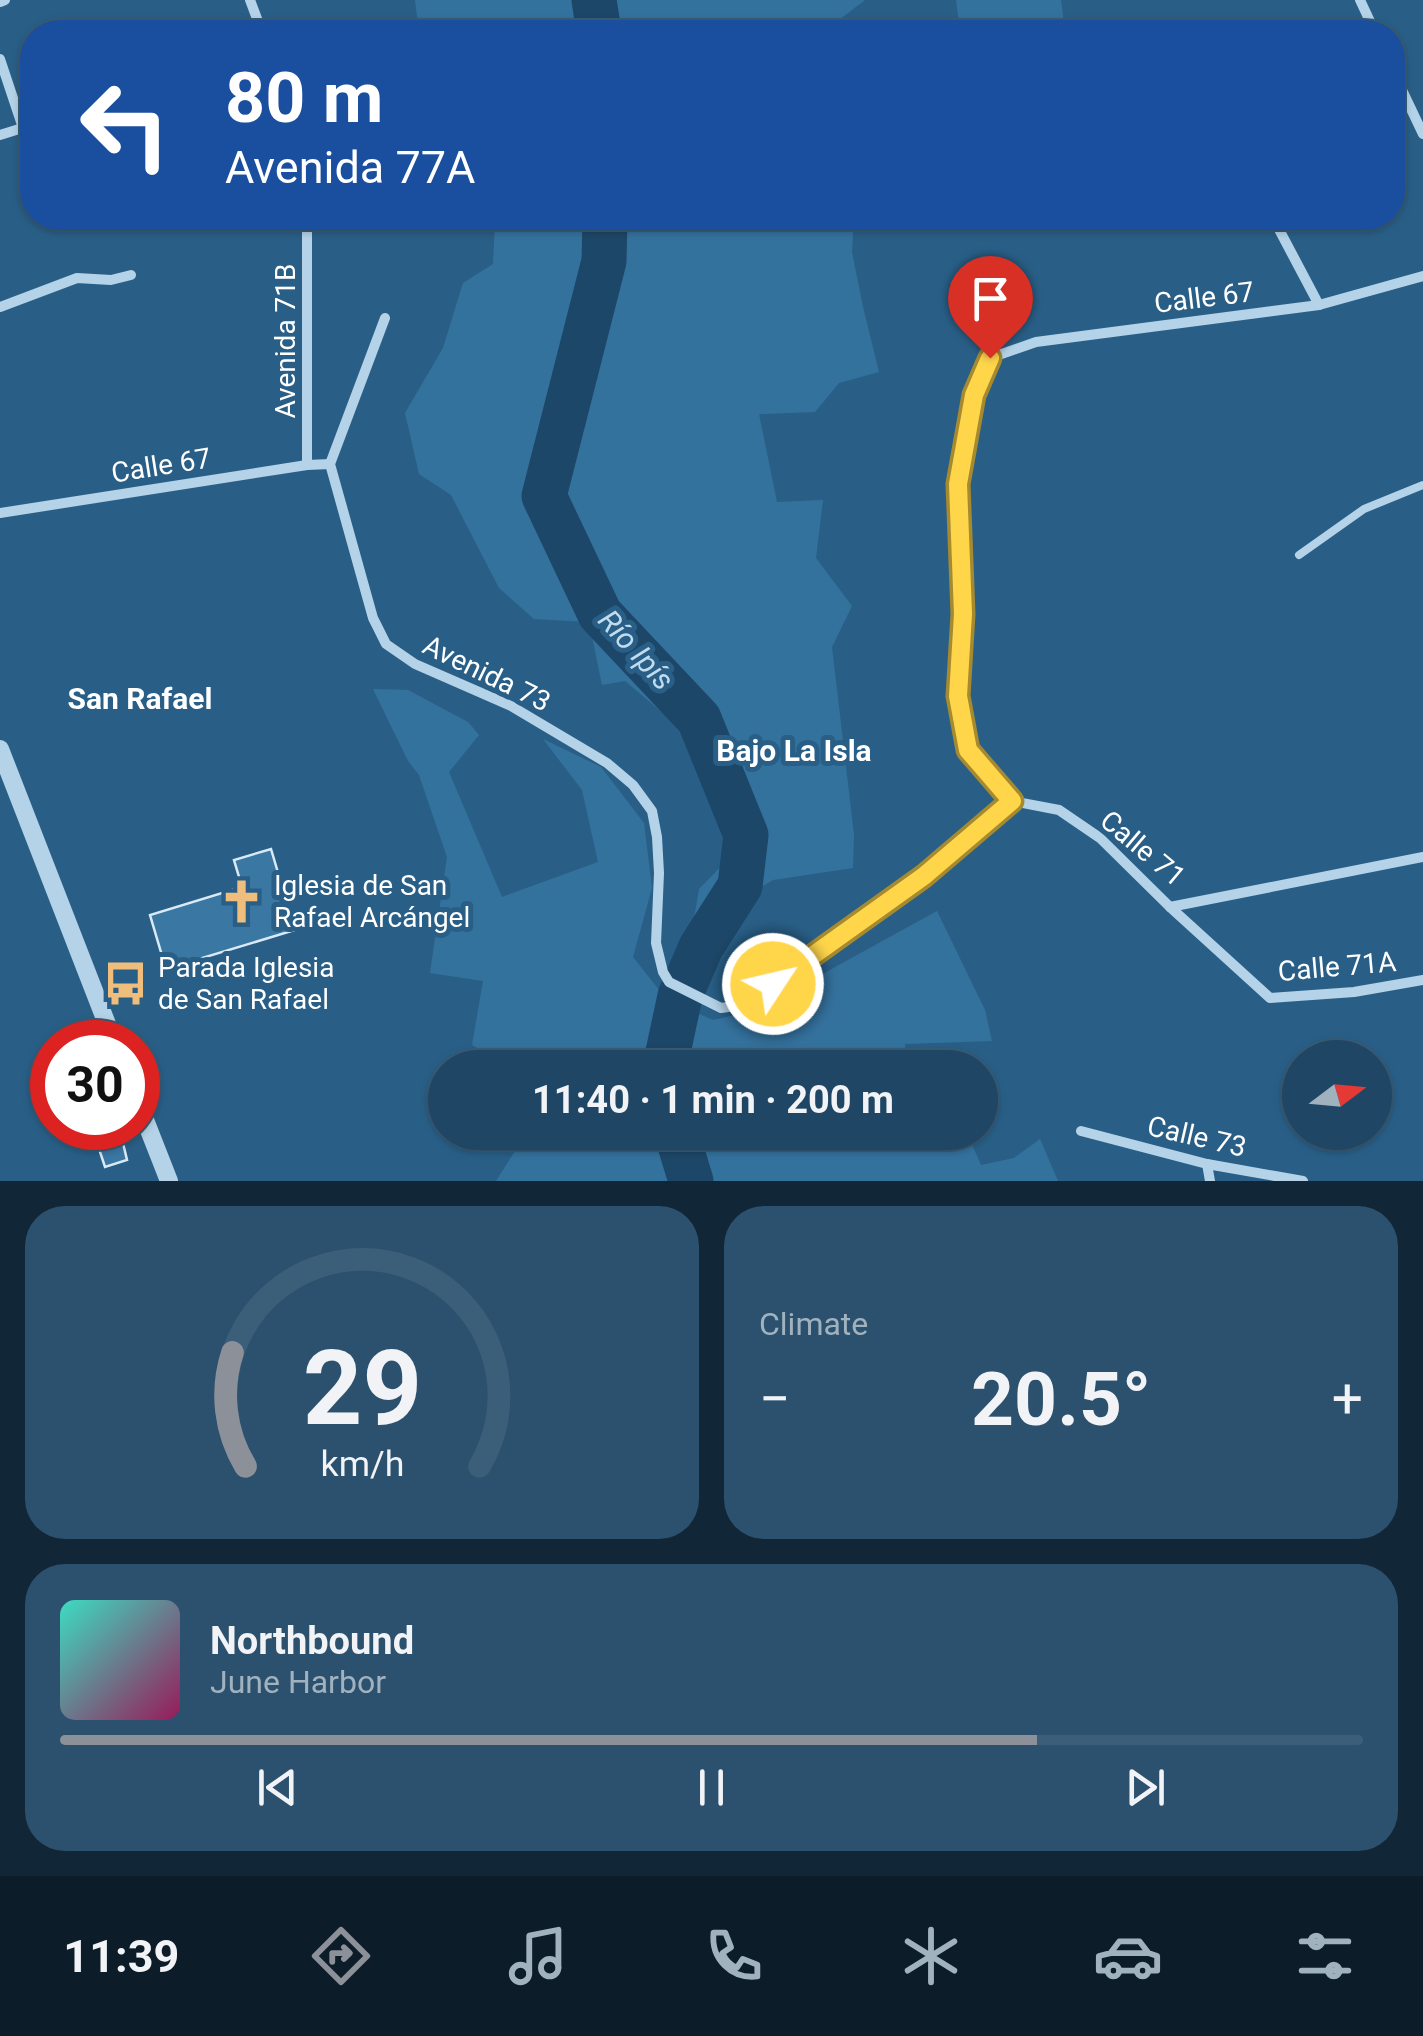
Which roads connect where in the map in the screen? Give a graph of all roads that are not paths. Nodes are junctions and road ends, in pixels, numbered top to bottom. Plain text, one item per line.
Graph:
1 (0, 60) edge
2 (1405, 96) edge
3 (20, 107) edge
4 (1423, 134) edge
5 (308, 230) edge
6 (1279, 230) edge
7 (132, 275) dead end
8 (1423, 276) edge
9 (1319, 305) junction
10 (0, 306) edge
11 (385, 318) dead end
12 (330, 464) junction
13 (307, 465) junction
14 (1423, 485) edge
15 (0, 513) edge
16 (1299, 555) dead end
17 (0, 749) edge
18 (1012, 801) junction
19 (1423, 857) edge
20 (1170, 907) junction
21 (1423, 980) edge
22 (105, 1020) edge
23 (1081, 1131) dead end
24 (156, 1150) edge
25 (1207, 1164) junction
26 (168, 1181) edge
27 (1210, 1181) edge
28 (1304, 1181) edge

1 - 3 street
2 - 4 street
5 - 13 street, Avenida 71B
6 - 9 street
7 - 10 street
8 - 9 street, Calle 67
9 - 18 street, Calle 67
11 - 12 street
12 - 13 street, Calle 67
12 - 18 street, Avenida 73
13 - 15 street, Calle 67
14 - 16 lane
17 - 22 street
18 - 20 street, Calle 71
19 - 20 street, Calle 71
20 - 21 street, Calle 71A
23 - 25 street, Calle 73
24 - 26 street
25 - 27 street
25 - 28 street, Calle 73

